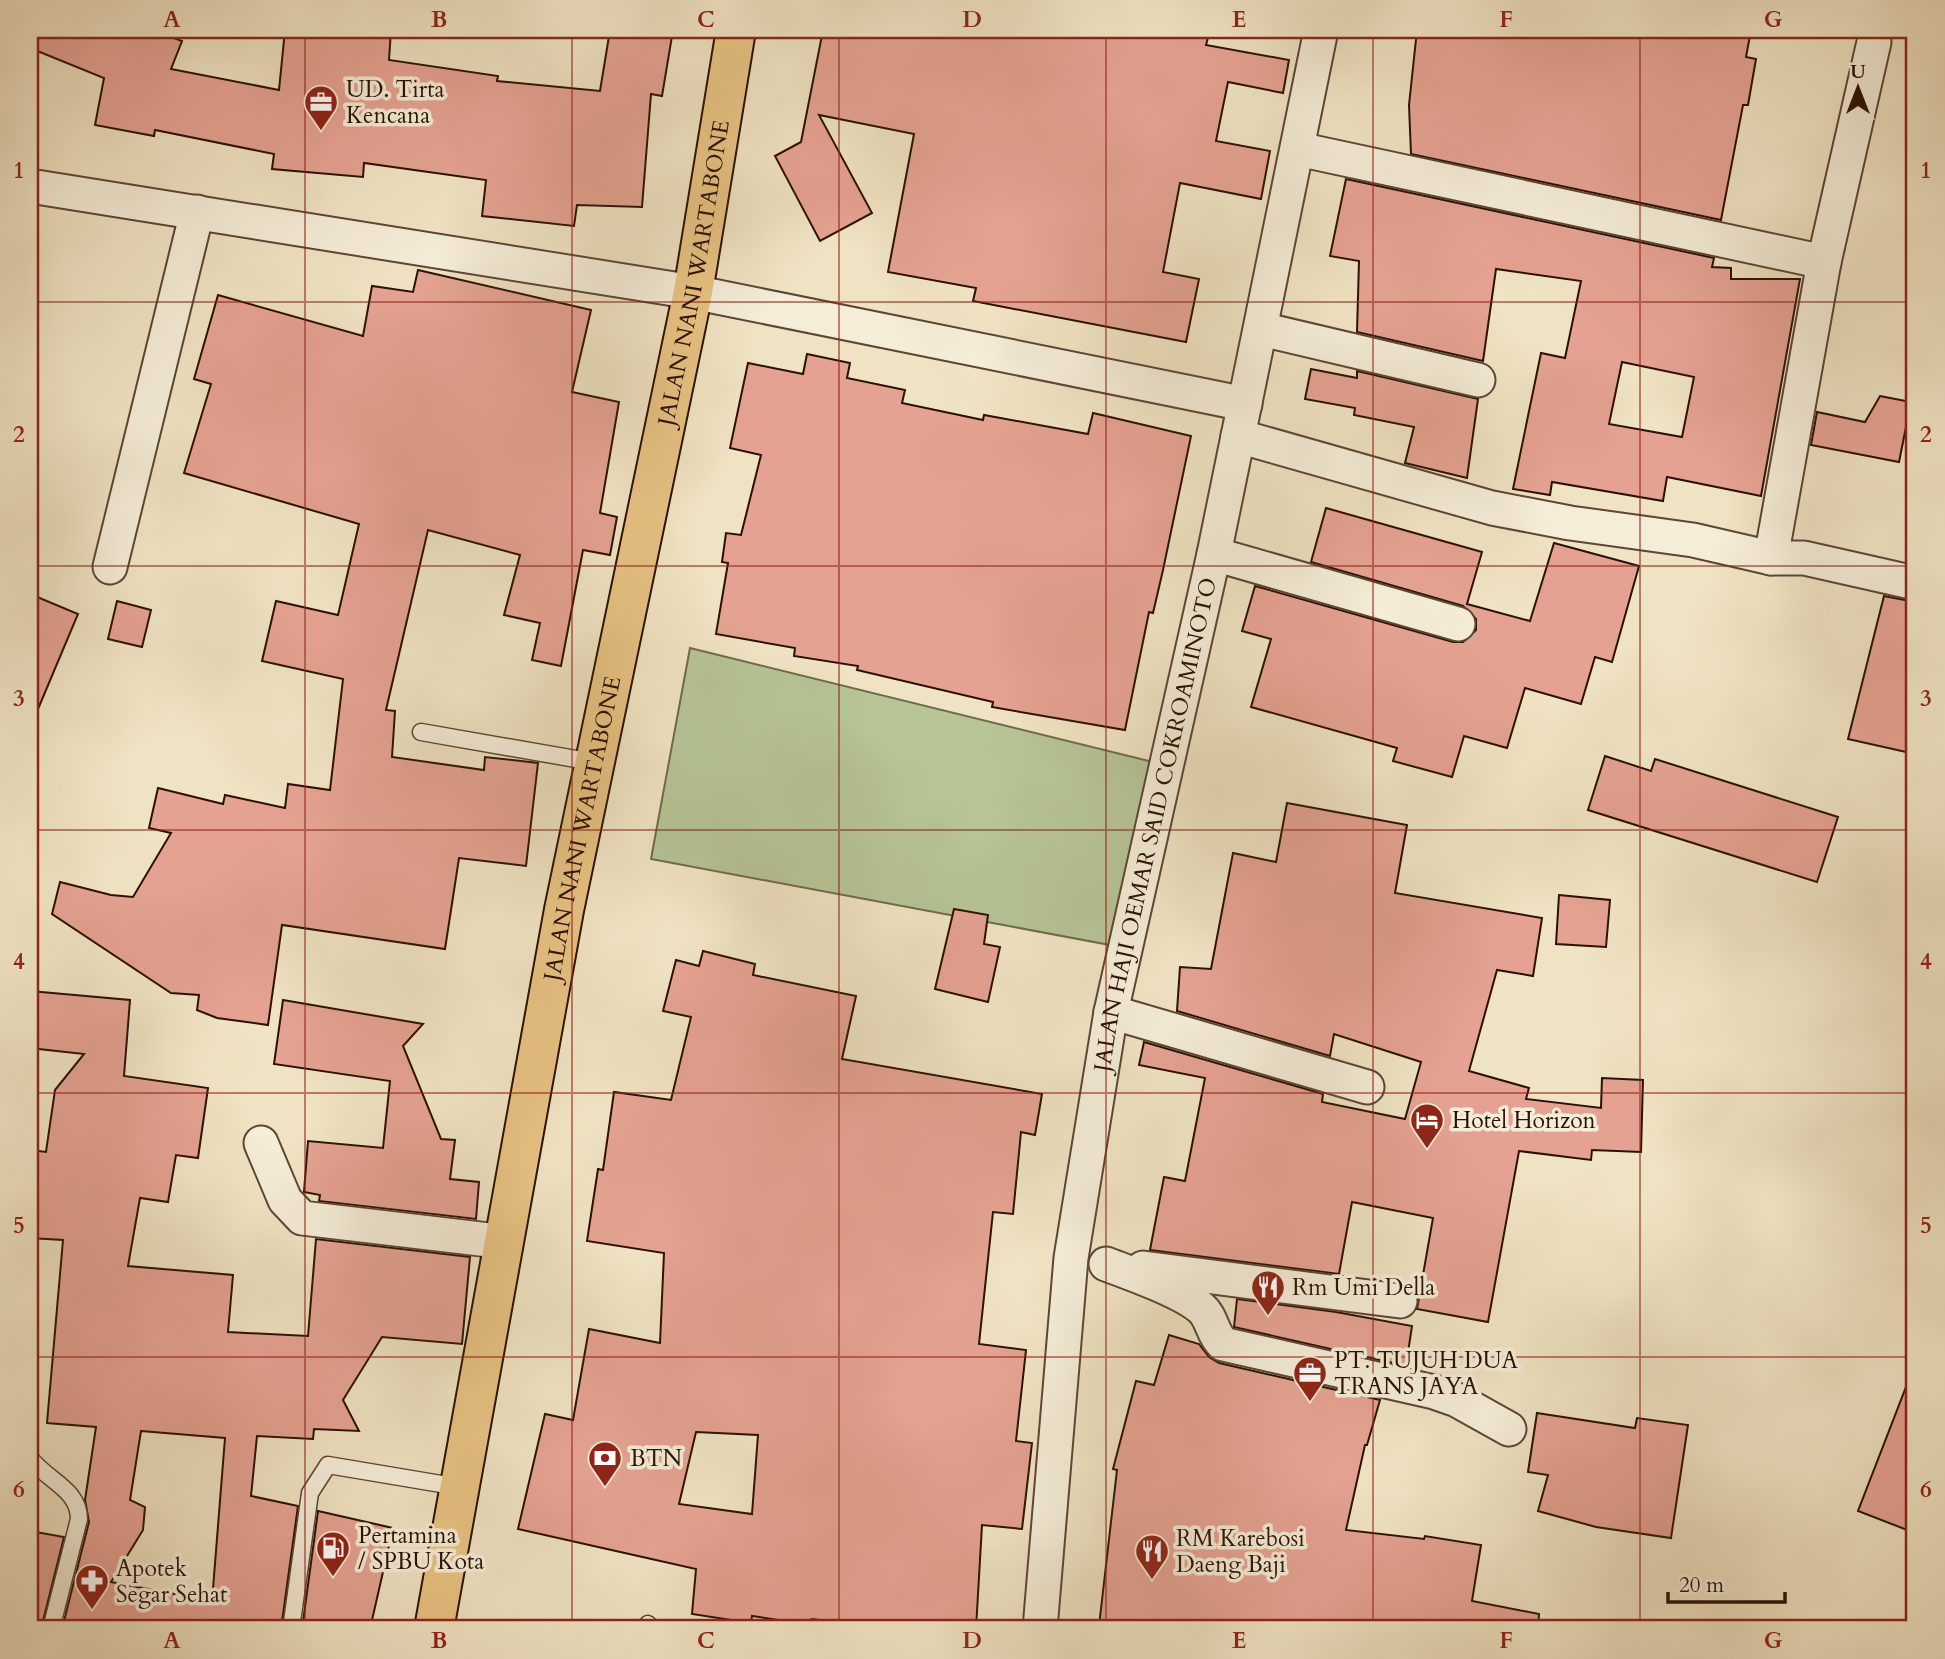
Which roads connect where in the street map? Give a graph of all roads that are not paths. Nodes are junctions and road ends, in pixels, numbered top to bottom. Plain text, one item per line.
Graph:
1 (736, 30) edge
2 (1321, 30) edge
3 (1874, 42) dead end
4 (1298, 149) junction
5 (30, 186) edge
6 (197, 212) junction
7 (1824, 262) junction
8 (693, 292) junction
9 (1261, 328) junction
10 (1478, 380) dead end
11 (1242, 420) junction
12 (1214, 554) junction
13 (1771, 558) junction
14 (110, 567) dead end
15 (1915, 583) edge
16 (1458, 624) dead end
17 (421, 732) dead end
18 (593, 762) junction
19 (1111, 1012) junction
20 (1367, 1087) dead end
21 (261, 1143) dead end
22 (506, 1242) junction
23 (1071, 1258) junction
24 (1106, 1264) junction
25 (1400, 1301) dead end
26 (1509, 1429) dead end
27 (30, 1458) edge
28 (458, 1487) junction
29 (51, 1629) edge
30 (291, 1629) edge
31 (434, 1629) edge
32 (1040, 1629) edge

1 - 8 main road, JALAN NANI WARTABONE
2 - 4 street, JALAN HAJI OEMAR SAID COKROAMINOTO
3 - 7 street
4 - 7 street
4 - 9 street, JALAN HAJI OEMAR SAID COKROAMINOTO
5 - 6 street
6 - 8 street
6 - 14 street
7 - 13 street
8 - 11 street
8 - 18 main road, JALAN NANI WARTABONE
9 - 10 street
9 - 11 street, JALAN HAJI OEMAR SAID COKROAMINOTO
11 - 12 street, JALAN HAJI OEMAR SAID COKROAMINOTO
11 - 13 street
12 - 16 street
12 - 19 street, JALAN HAJI OEMAR SAID COKROAMINOTO
13 - 15 street
17 - 18 lane
18 - 22 main road, JALAN NANI WARTABONE
19 - 20 street
19 - 23 street, JALAN HAJI OEMAR SAID COKROAMINOTO
21 - 22 street
22 - 28 main road, JALAN NANI WARTABONE
23 - 24 street
23 - 32 street, JALAN HAJI OEMAR SAID COKROAMINOTO
24 - 25 street
24 - 26 street
27 - 29 lane
28 - 30 lane
28 - 31 main road, JALAN NANI WARTABONE

